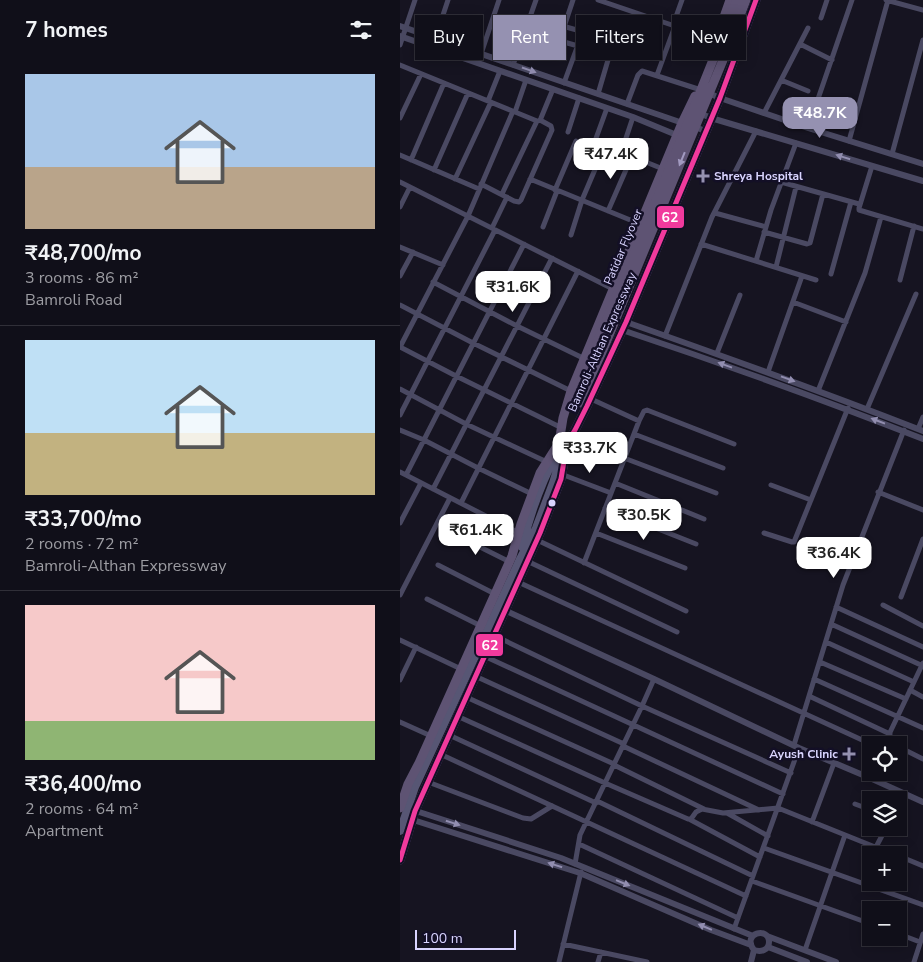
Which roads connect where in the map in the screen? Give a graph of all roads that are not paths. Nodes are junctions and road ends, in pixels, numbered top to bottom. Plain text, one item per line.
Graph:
1 (415, 0) edge
2 (448, 0) edge
3 (499, 0) edge
4 (536, 0) edge
5 (573, 0) edge
6 (598, 0) edge
7 (682, 0) edge
8 (730, 0) edge
9 (737, 0) edge
10 (746, 0) edge
11 (756, 0) edge
12 (827, 0) edge
13 (852, 0) edge
14 (887, 0) edge
15 (923, 10) edge
16 (443, 15) edge
17 (531, 15) edge
18 (677, 15) edge
19 (725, 15) edge
20 (821, 18) dead end
21 (566, 21) edge
22 (672, 25) edge
23 (403, 27) edge
24 (808, 28) dead end
25 (415, 32) edge
26 (672, 32) edge
27 (401, 36) edge
28 (923, 40) edge
29 (800, 44) junction
30 (400, 45) edge
31 (483, 48) edge
32 (576, 51) edge
33 (483, 55) edge
34 (515, 60) edge
35 (608, 60) edge
36 (709, 60) edge
37 (832, 60) junction
38 (400, 65) edge
39 (513, 65) junction
40 (500, 70) junction
41 (421, 74) junction
42 (657, 75) junction
43 (526, 80) junction
44 (781, 80) junction
45 (444, 83) junction
46 (564, 83) junction
47 (553, 89) junction
48 (698, 89) junction
49 (808, 91) dead end
50 (468, 93) junction
51 (598, 94) junction
52 (579, 98) junction
53 (720, 98) junction
54 (490, 102) junction
55 (627, 104) junction
56 (607, 108) junction
57 (688, 109) junction
58 (514, 111) junction
59 (764, 113) junction
60 (633, 117) junction
61 (400, 118) edge
62 (711, 118) junction
63 (539, 120) junction
64 (682, 122) junction
65 (808, 128) junction
66 (706, 131) junction
67 (756, 131) junction
68 (568, 132) dead end
69 (677, 135) junction
70 (576, 141) dead end
71 (595, 141) dead end
72 (849, 141) junction
73 (796, 143) junction
74 (698, 149) junction
75 (892, 154) junction
76 (400, 155) edge
77 (632, 156) junction
78 (411, 160) junction
79 (599, 160) dead end
80 (923, 164) edge
81 (872, 166) junction
82 (662, 169) junction
83 (434, 170) junction
84 (455, 179) junction
85 (530, 180) junction
86 (923, 181) edge
87 (400, 182) edge
88 (781, 182) junction
89 (410, 187) junction
90 (480, 187) junction
91 (796, 187) junction
92 (556, 190) junction
93 (823, 194) junction
94 (504, 196) junction
95 (582, 200) junction
96 (851, 202) junction
97 (860, 204) junction
98 (400, 207) edge
99 (608, 211) junction
100 (715, 213) junction
101 (468, 216) junction
102 (881, 217) junction
103 (640, 224) junction
104 (914, 226) junction
105 (543, 227) dead end
106 (494, 229) junction
107 (923, 229) edge
108 (765, 230) junction
109 (571, 235) dead end
110 (783, 238) junction
111 (524, 244) junction
112 (701, 244) junction
113 (400, 247) edge
114 (412, 252) junction
115 (552, 258) junction
116 (756, 261) junction
117 (442, 265) junction
118 (776, 267) junction
119 (578, 271) junction
120 (831, 274) dead end
121 (400, 276) edge
122 (802, 276) junction
123 (816, 280) dead end
124 (900, 280) dead end
125 (434, 282) junction
126 (613, 289) junction
127 (916, 294) dead end
128 (740, 295) dead end
129 (461, 296) junction
130 (793, 302) junction
131 (400, 305) edge
132 (489, 312) junction
133 (417, 314) junction
134 (846, 322) junction
135 (517, 326) junction
136 (624, 326) junction
137 (445, 328) junction
138 (665, 336) junction
139 (544, 339) junction
140 (473, 343) junction
141 (400, 347) edge
142 (717, 353) junction
143 (501, 357) junction
144 (585, 358) junction
145 (428, 362) junction
146 (528, 370) junction
147 (768, 372) junction
148 (456, 376) junction
149 (400, 389) edge
150 (484, 390) junction
151 (818, 391) junction
152 (410, 395) junction
153 (575, 398) junction
154 (590, 399) junction
155 (850, 402) junction
156 (511, 403) junction
157 (847, 409) junction
158 (867, 409) junction
159 (439, 410) junction
160 (400, 416) edge
161 (923, 417) edge
162 (639, 421) junction
163 (466, 424) junction
164 (562, 428) junction
165 (904, 428) junction
166 (400, 430) edge
167 (576, 430) junction
168 (921, 430) edge
169 (634, 434) junction
170 (494, 437) junction
171 (923, 439) edge
172 (424, 440) junction
173 (563, 443) junction
174 (734, 444) dead end
175 (451, 454) junction
176 (624, 458) junction
177 (547, 462) junction
178 (478, 468) junction
179 (723, 468) dead end
180 (403, 474) edge
181 (561, 474) junction
182 (421, 483) junction
183 (615, 483) junction
184 (771, 485) dead end
185 (433, 489) junction
186 (878, 492) junction
187 (611, 493) junction
188 (716, 493) dead end
189 (532, 494) junction
190 (450, 498) junction
191 (811, 500) junction
192 (461, 503) junction
193 (605, 508) junction
194 (923, 510) edge
195 (704, 519) dead end
196 (400, 523) edge
197 (452, 533) dead end
198 (519, 533) junction
199 (596, 533) junction
200 (764, 533) dead end
201 (537, 540) junction
202 (923, 540) edge
203 (696, 544) dead end
204 (523, 560) junction
205 (510, 562) junction
206 (584, 563) junction
207 (438, 565) dead end
208 (685, 568) dead end
209 (518, 582) junction
210 (402, 587) edge
211 (495, 594) junction
212 (400, 595) edge
213 (901, 597) dead end
214 (427, 599) dead end
215 (883, 604) dead end
216 (498, 607) junction
217 (836, 607) junction
218 (686, 611) dead end
219 (831, 624) junction
220 (481, 626) junction
221 (923, 626) edge
222 (676, 632) dead end
223 (494, 635) junction
224 (400, 640) edge
225 (826, 642) junction
226 (416, 647) junction
227 (923, 647) edge
228 (484, 656) junction
229 (820, 662) junction
230 (923, 665) edge
231 (462, 668) junction
232 (475, 676) junction
233 (654, 679) junction
234 (814, 679) junction
235 (400, 680) edge
236 (914, 682) junction
237 (910, 690) junction
238 (809, 696) junction
239 (466, 697) junction
240 (923, 697) edge
241 (906, 699) junction
242 (642, 706) junction
243 (804, 713) junction
244 (457, 716) junction
245 (898, 716) junction
246 (400, 722) edge
247 (633, 725) junction
248 (923, 728) edge
249 (449, 734) junction
250 (890, 734) joint
251 (431, 736) junction
252 (862, 740) edge
253 (624, 744) junction
254 (796, 747) junction
255 (907, 751) edge
256 (440, 754) junction
257 (923, 759) edge
258 (834, 763) junction
259 (614, 765) junction
260 (862, 772) edge
261 (791, 773) junction
262 (881, 781) edge
263 (428, 782) junction
264 (605, 783) junction
265 (899, 791) edge
266 (783, 794) junction
267 (907, 795) edge
268 (596, 802) junction
269 (923, 802) edge
270 (855, 804) dead end
271 (552, 806) junction
272 (862, 807) edge
273 (406, 808) edge
274 (778, 808) junction
275 (706, 810) junction
276 (760, 810) junction
277 (726, 813) junction
278 (690, 819) junction
279 (586, 822) junction
280 (812, 822) junction
281 (400, 827) edge
282 (845, 835) junction
283 (768, 836) junction
284 (579, 844) junction
285 (873, 846) edge
286 (764, 848) junction
287 (760, 857) junction
288 (400, 860) edge
289 (907, 860) edge
290 (923, 866) edge
291 (579, 868) junction
292 (832, 872) junction
293 (753, 878) junction
294 (746, 896) junction
295 (923, 905) edge
296 (820, 906) junction
297 (738, 918) junction
298 (862, 921) edge
299 (734, 928) junction
300 (923, 934) edge
301 (753, 936) junction
302 (767, 936) junction
303 (907, 937) edge
304 (920, 942) junction
305 (563, 944) junction
306 (752, 947) junction
307 (768, 947) junction
308 (806, 950) junction
309 (601, 952) junction
310 (635, 961) edge
311 (559, 962) edge
312 (598, 962) edge
313 (647, 962) edge
314 (751, 962) edge
315 (807, 962) edge
316 (836, 962) edge
317 (914, 962) edge

1 - 23 street
2 - 16 street
3 - 31 street
4 - 17 street
5 - 21 street
6 - 22 street
7 - 18 street
8 - 19 main road, Bamroli-Althan Expressway
9 - 153 main road, Patidar Flyover, bridge
10 -> 153 main road, Patidar Flyover, bridge
11 - 53 main road, Bamroli-Althan Expressway
12 - 20 street
13 - 37 street
14 - 15 street
14 - 72 street
23 - 25 street
23 - 27 street
24 - 29 street
26 - 42 street
27 - 30 street
27 - 40 street
28 - 75 street
29 - 37 street
29 - 44 street
32 - 46 street
33 - 39 street
34 - 39 street
35 - 51 street
36 - 48 main road, Bamroli-Althan Expressway
37 - 65 street
38 - 41 street
39 -> 46 street
40 - 43 street
40 - 54 street
41 - 45 street
41 - 61 street
42 - 48 street
42 - 55 street
43 - 47 street
43 - 58 street
44 - 49 street
44 - 59 street
45 - 50 street
45 - 78 street
46 - 51 street
47 - 52 street
47 - 63 street
48 - 53 street
48 - 57 main road, Bamroli-Althan Expressway
50 - 54 street
50 - 83 street
51 - 55 street
52 - 56 street
52 - 68 street
53 - 59 street
53 - 62 main road, Bamroli-Althan Expressway
54 - 58 street
54 - 84 street
55 - 64 street
56 - 60 street
56 - 71 street
57 - 62 street
57 - 64 main road, Bamroli-Althan Expressway
58 - 63 street
58 - 90 street
59 - 65 street
60 - 69 street
60 - 77 street
62 - 66 main road, Bamroli-Althan Expressway
62 - 67 street
63 - 85 street
63 - 94 street
64 - 66 street
64 - 69 main road, Bamroli-Althan Expressway
65 - 72 street
66 - 74 main road, Bamroli-Althan Expressway
67 - 73 street
67 - 100 street
69 - 74 street
69 - 82 main road, Bamroli-Althan Expressway
70 - 92 street
72 - 75 street
81 -> 73 street
73 - 88 street
74 - 136 main road, Bamroli-Althan Expressway
75 - 80 street
76 - 78 street
77 - 82 street
77 - 99 street
78 - 83 street
79 - 95 street
81 - 86 street
81 - 97 street
82 - 103 main road, Bamroli-Althan Expressway
83 - 84 street
84 - 90 street
85 - 92 street
85 - 94 street
87 - 89 street
88 - 91 street
88 - 108 street
89 - 98 street
89 - 101 street
90 - 94 street
90 - 101 street
91 - 93 street
91 - 110 street
92 - 95 street
92 - 105 street
93 - 96 street
93 - 110 street
94 - 106 street
95 - 99 street
95 - 109 street
96 - 97 street
96 - 120 street
97 - 102 street
99 - 103 street
100 - 108 street
100 - 112 street
101 - 106 street
101 - 117 street
102 - 104 street
102 - 134 street
103 - 126 main road, Bamroli-Althan Expressway
104 - 107 street
104 - 124 street
106 - 111 street
106 - 129 street
108 - 110 street
108 - 116 street
110 - 118 street
111 - 115 street
111 - 132 street
112 - 116 street
112 - 138 street
113 - 114 street
114 - 117 street
114 - 121 street
115 - 119 street
115 - 135 street
116 - 118 street
117 - 125 street
118 - 122 street
119 - 126 street
119 - 139 street
122 - 123 street
122 - 130 street
125 - 129 street
125 - 133 street
126 - 144 main road, Bamroli-Althan Expressway
127 - 158 street
128 - 142 street
129 - 132 street
129 - 137 street
130 - 134 street
130 - 147 street
131 - 133 street
132 - 135 street
132 - 140 street
133 - 137 street
133 - 141 street
134 - 151 street
135 - 139 street
135 - 143 street
136 - 138 street
136 - 154 main road, Bamroli-Althan Expressway
157 -> 136 street
137 - 140 street
137 - 145 street
138 - 142 street
139 - 144 street
139 - 146 street
140 - 143 street
140 - 148 street
141 - 145 street
142 - 147 street
143 - 146 street
143 - 150 street
144 - 153 main road, Bamroli-Althan Expressway
145 - 148 street
145 - 152 street
146 - 153 street
146 - 156 street
147 -> 151 street
148 - 150 street
148 - 159 street
149 - 152 street
150 - 156 street
150 - 163 street
151 - 155 street
152 - 159 street
152 - 160 street
153 - 164 main road, Patidar Flyover
153 - 167 main road, Patidar Flyover
154 - 162 street
154 - 167 main road, Bamroli-Althan Expressway
155 - 157 street
155 - 158 street
156 - 164 street
156 - 170 street
165 -> 157 street
157 - 191 street
158 - 165 street
159 - 163 street
159 - 172 street
161 - 168 street
162 - 169 street
162 - 174 street
163 - 170 street
163 - 175 street
164 - 173 main road
165 - 168 street
165 - 171 street
165 - 186 street
166 - 172 street
167 - 173 main road, Bamroli-Althan Expressway
169 - 176 street
169 - 179 street
170 - 177 street
170 - 178 street
172 - 175 street
172 - 180 street
173 - 177 main road
173 - 181 main road, Bamroli-Althan Expressway
173 - 204 main road
175 - 178 street
175 - 185 street
176 - 183 street
176 - 188 street
177 - 189 main road
178 - 189 street
178 - 192 street
180 - 182 street
181 - 187 street
181 - 201 main road, Bamroli-Althan Expressway
182 - 185 street
182 - 196 street
183 - 187 street
183 - 195 street
184 - 191 street
185 - 190 street
186 - 194 street
186 - 217 street
187 - 193 street
189 - 198 main road
190 - 192 street
190 - 210 street
191 - 200 street
192 - 198 street
193 - 199 street
193 - 203 street
197 - 205 street
198 - 205 main road
199 - 206 street
199 - 208 street
201 - 204 main road, Bamroli-Althan Expressway
201 - 206 street
202 - 213 street
204 - 209 main road, Bamroli-Althan Expressway
204 - 216 main road, Bamroli-Althan Expressway
204 - 222 street
205 - 211 main road
206 - 218 street
207 - 211 street
209 - 216 main road, Bamroli-Althan Expressway
209 - 243 street
210 - 212 street
211 - 216 main road
214 - 220 street
215 - 221 street
216 - 220 main road
216 - 223 main road, Bamroli-Althan Expressway
216 - 233 street
216 - 273 main road, Bamroli-Althan Expressway
217 - 219 street
217 - 227 street
219 - 225 street
219 - 230 street
220 - 231 main road
223 - 228 main road, Bamroli-Althan Expressway
223 - 242 street
224 - 226 street
225 - 229 street
225 - 236 street
226 - 231 street
226 - 235 street
228 - 232 main road, Bamroli-Althan Expressway
228 - 247 street
229 - 234 street
229 - 241 street
230 - 236 street
231 - 251 main road
232 - 239 main road, Bamroli-Althan Expressway
232 - 253 street
233 - 242 street
233 - 254 street
234 - 238 street
234 - 245 street
236 - 237 street
237 - 240 street
237 - 241 street
238 - 243 street
238 - 250 street
239 - 244 main road, Bamroli-Althan Expressway
239 - 259 street
241 - 245 street
242 - 247 street
242 - 261 street
243 - 252 street
243 - 254 street
244 - 249 main road, Bamroli-Althan Expressway
244 - 264 street
245 - 248 street
245 - 250 street
246 - 251 street
247 - 253 street
247 - 266 street
249 - 256 main road, Bamroli-Althan Expressway
249 - 268 street
251 - 273 main road
253 - 259 street
253 - 276 street
254 - 258 street
254 - 261 street
255 - 257 street
256 - 263 main road, Bamroli-Althan Expressway
256 - 271 street
258 - 260 street
258 - 280 street
259 - 264 street
259 - 275 street
261 - 266 street
262 - 265 street
263 - 271 street
263 - 273 main road, Bamroli-Althan Expressway
264 - 268 street
264 - 278 street
266 - 274 street
267 - 269 street
268 - 279 street
268 - 293 street
270 - 272 street
271 - 279 street
273 - 281 main road, Bamroli-Althan Expressway
273 - 288 main road, Bamroli-Althan Expressway
273 -> 291 street
291 -> 273 street
274 - 276 street
274 - 280 street
274 - 283 street
275 - 277 street
275 - 278 street
276 - 277 street
277 - 283 street
278 - 287 street
279 - 284 street
279 - 294 street
280 - 282 street
282 - 285 street
282 - 292 street
283 - 286 street
284 - 291 street
284 - 297 street
286 - 287 street
286 - 292 street
287 - 293 street
289 - 290 street
291 -> 299 street
291 - 305 street
306 -> 291 street
292 - 295 street
292 - 296 street
293 - 294 street
293 - 296 street
294 - 297 street
296 - 298 street
296 - 308 street
297 - 299 street
299 - 301 street
300 - 304 street
301 - 302 street
301 - 306 street
302 - 307 street
302 - 308 street
303 - 304 street
304 - 317 street
305 - 309 street
305 - 311 street
306 - 307 street
306 - 314 street
307 - 315 street
308 - 316 street
309 - 310 street
309 - 312 street
310 - 313 street

